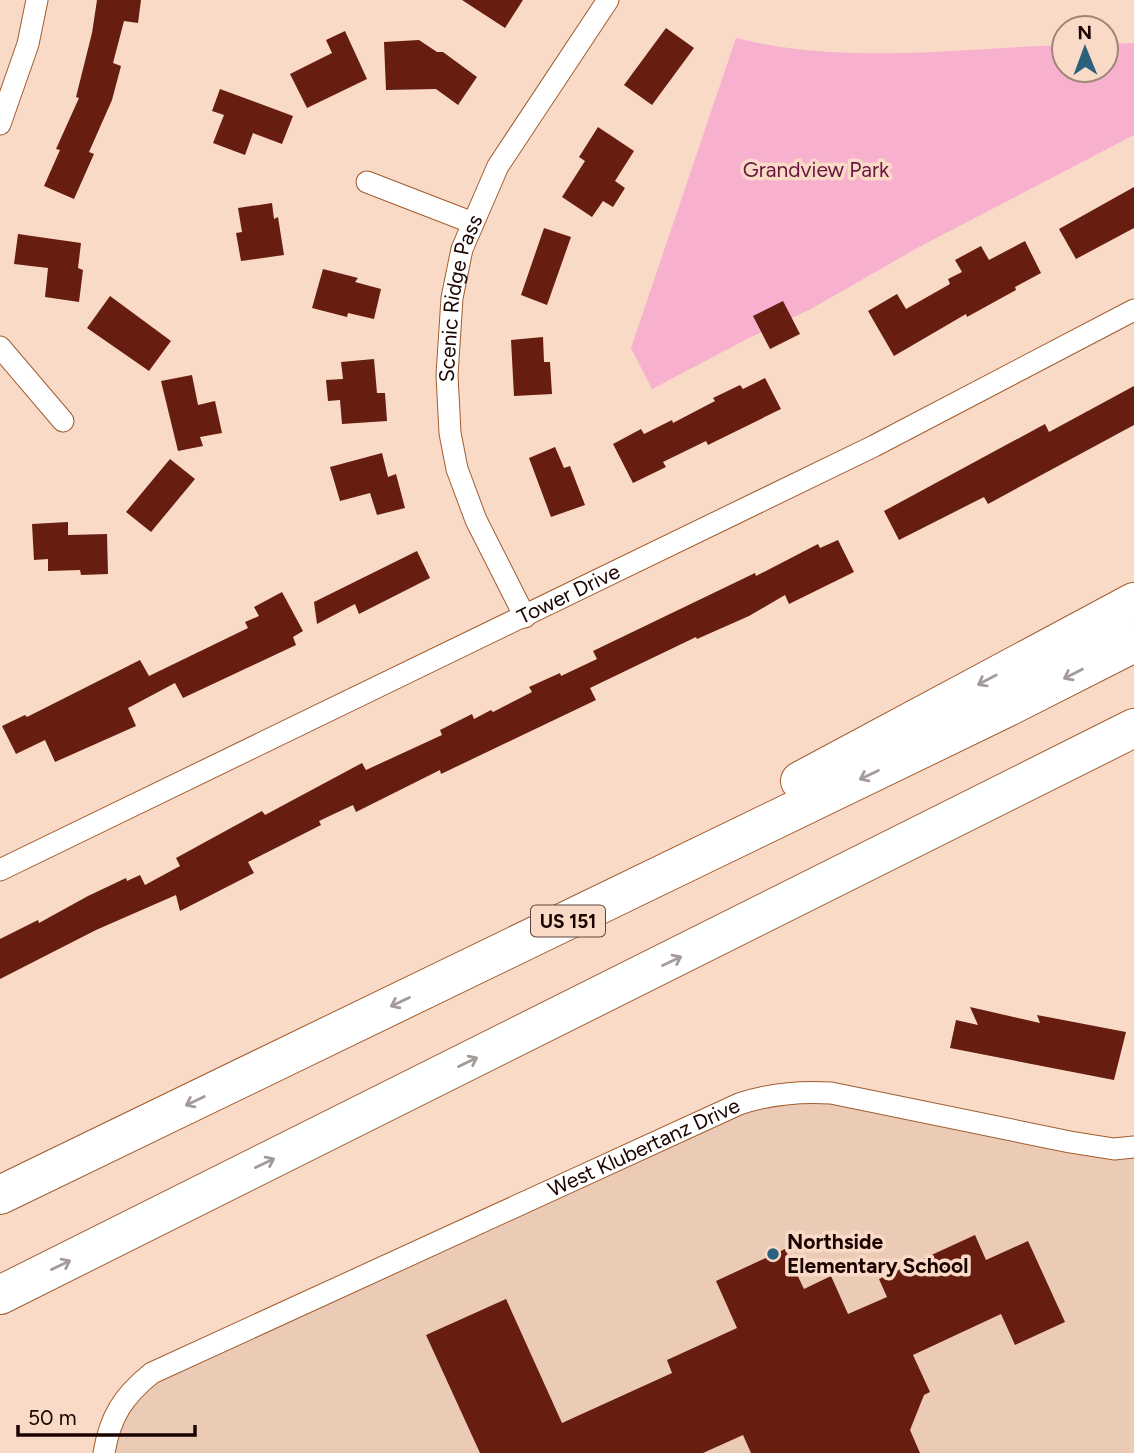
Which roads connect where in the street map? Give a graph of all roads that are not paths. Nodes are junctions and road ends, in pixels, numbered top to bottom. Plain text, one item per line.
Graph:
1 (37, 0) edge
2 (608, 0) edge
3 (0, 124) edge
4 (367, 182) dead end
5 (474, 223) junction
6 (1134, 310) edge
7 (0, 347) edge
8 (63, 421) dead end
9 (1134, 602) edge
10 (525, 617) junction
11 (1134, 643) edge
12 (1134, 728) edge
13 (1134, 751) edge
14 (0, 870) edge
15 (753, 920) junction
16 (443, 981) junction
17 (1134, 1147) edge
18 (0, 1195) edge
19 (0, 1295) edge
20 (104, 1453) edge

1 - 3 street
2 - 5 street, Scenic Ridge Pass
4 - 5 street
5 - 10 street, Scenic Ridge Pass
6 - 10 street, Tower Drive
7 - 8 street
9 -> 16 highway
10 - 14 street, Tower Drive
11 -> 16 highway, US 151
12 - 15 highway
13 - 15 highway
19 -> 15 highway
16 -> 18 highway, US 151
17 - 20 street, West Klubertanz Drive

